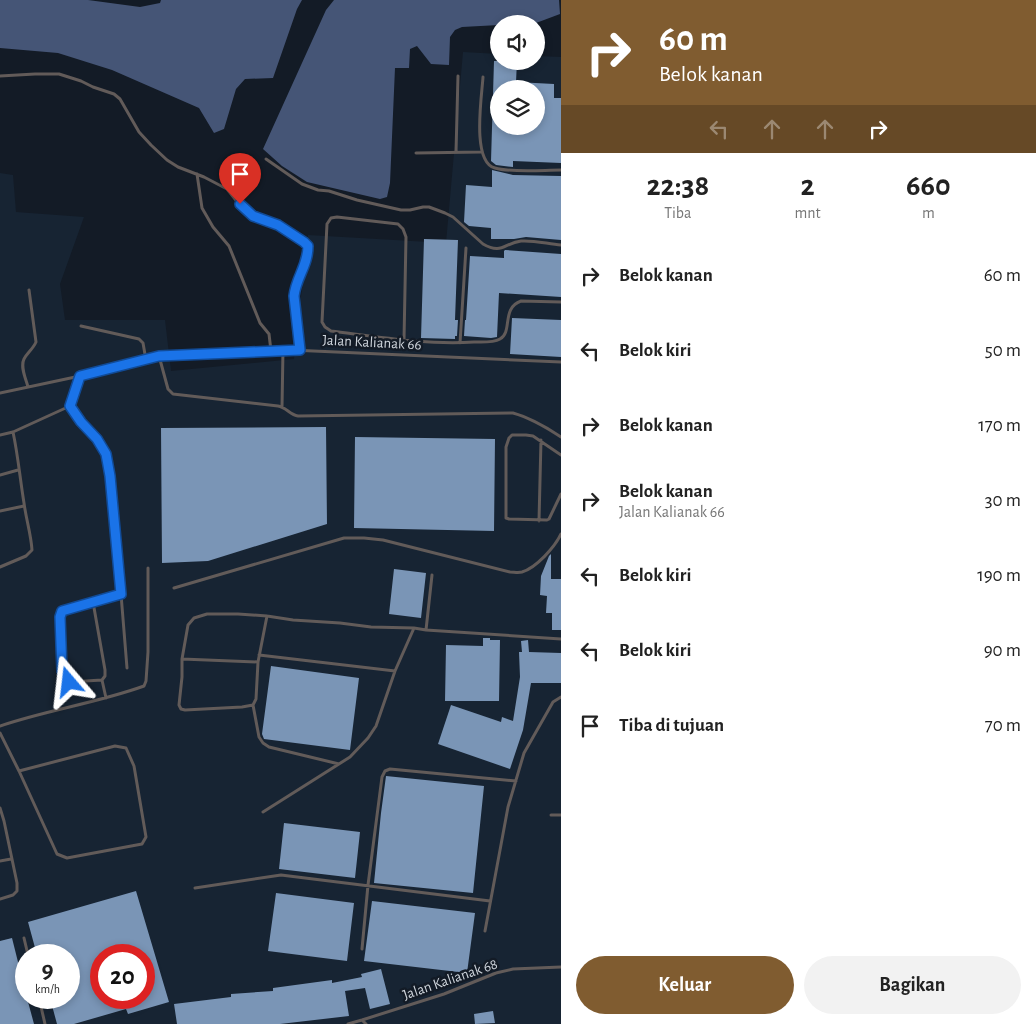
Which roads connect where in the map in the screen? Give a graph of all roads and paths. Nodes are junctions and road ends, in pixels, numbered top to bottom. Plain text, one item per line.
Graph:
1 (0, 76) edge
2 (458, 76) dead end
3 (483, 77) dead end
4 (456, 152) junction
5 (481, 152) junction
6 (416, 153) dead end
7 (266, 159) dead end
8 (561, 170) edge
9 (196, 174) junction
10 (561, 245) edge
11 (466, 248) dead end
12 (29, 290) dead end
13 (561, 302) edge
14 (81, 326) dead end
15 (404, 340) junction
16 (460, 343) junction
17 (283, 350) junction
18 (300, 350) junction
19 (271, 351) junction
20 (159, 356) junction
21 (146, 360) junction
22 (561, 362) edge
23 (80, 376) junction
24 (28, 387) junction
25 (0, 393) edge
26 (70, 406) junction
27 (282, 407) junction
28 (13, 432) junction
29 (0, 435) edge
30 (561, 437) edge
31 (540, 440) junction
32 (561, 455) edge
33 (18, 470) junction
34 (0, 475) edge
35 (561, 494) edge
36 (24, 506) junction
37 (0, 511) edge
38 (539, 521) junction
39 (561, 534) edge
40 (0, 567) edge
41 (148, 568) dead end
42 (432, 575) dead end
43 (174, 588) dead end
44 (121, 594) junction
45 (93, 602) junction
46 (267, 616) junction
47 (414, 628) junction
48 (426, 630) junction
49 (561, 639) edge
50 (259, 655) junction
51 (182, 658) junction
52 (258, 662) junction
53 (128, 668) dead end
54 (395, 671) junction
55 (102, 680) junction
56 (106, 698) junction
57 (561, 698) edge
58 (253, 705) junction
59 (0, 726) edge
60 (0, 732) edge
61 (340, 764) junction
62 (19, 770) junction
63 (516, 781) junction
64 (0, 808) edge
65 (264, 812) dead end
66 (551, 815) dead end
67 (561, 815) edge
68 (2, 822) edge
69 (11, 859) junction
70 (0, 861) edge
71 (368, 885) junction
72 (196, 888) dead end
73 (0, 899) edge
74 (490, 901) junction
75 (485, 931) dead end
76 (24, 938) dead end
77 (25, 944) edge
78 (362, 949) dead end
79 (561, 967) edge
80 (42, 1009) edge
81 (362, 1020) junction
82 (45, 1024) edge
83 (348, 1024) edge
84 (366, 1024) edge

1 - 9 lane
2 - 4 lane
3 - 5 lane
4 - 5 lane
4 - 6 lane
5 - 8 lane
7 - 10 lane
9 - 18 lane
9 - 19 lane
11 - 16 lane
12 - 24 lane
13 - 16 lane
14 - 21 lane
15 - 15 lane
15 - 16 lane
17 - 18 lane, Jalan Kalianak 66
17 - 19 lane, Jalan Kalianak 66
17 - 27 lane
18 - 22 lane, Jalan Kalianak 66
19 - 20 lane, Jalan Kalianak 66
20 - 21 lane, Jalan Kalianak 66
20 - 27 lane
21 - 23 lane, Jalan Kalianak 66
23 - 24 lane, Jalan Kalianak 66
23 - 26 lane
24 - 25 lane, Jalan Kalianak 66
26 - 28 lane
26 - 44 lane
27 - 30 lane
28 - 29 lane
28 - 33 lane
31 - 32 lane
31 - 38 lane
31 - 38 lane
33 - 34 lane
33 - 36 lane
35 - 38 lane
36 - 37 lane
36 - 40 lane
39 - 43 lane
41 - 56 lane
42 - 48 lane
44 - 45 lane
44 - 53 lane
45 - 55 lane
45 - 55 lane
46 - 47 lane
46 - 50 lane
46 - 51 lane
47 - 48 lane
47 - 54 lane
48 - 49 lane
50 - 52 lane
50 - 54 lane
51 - 52 lane
51 - 58 lane
52 - 58 lane
54 - 61 lane
55 - 56 lane
56 - 59 lane
57 - 63 lane
58 - 61 lane
60 - 62 lane
61 - 65 lane
62 - 62 lane
63 - 71 lane
63 - 74 lane
64 - 68 lane
66 - 67 lane
68 - 69 lane
69 - 70 lane
69 - 73 lane
71 - 72 lane
71 - 74 lane
71 - 78 lane
74 - 75 lane
76 - 77 lane
79 - 81 lane, Jalan Kalianak 68
80 - 82 lane
81 - 83 lane, Jalan Kalianak 68
81 - 84 lane

